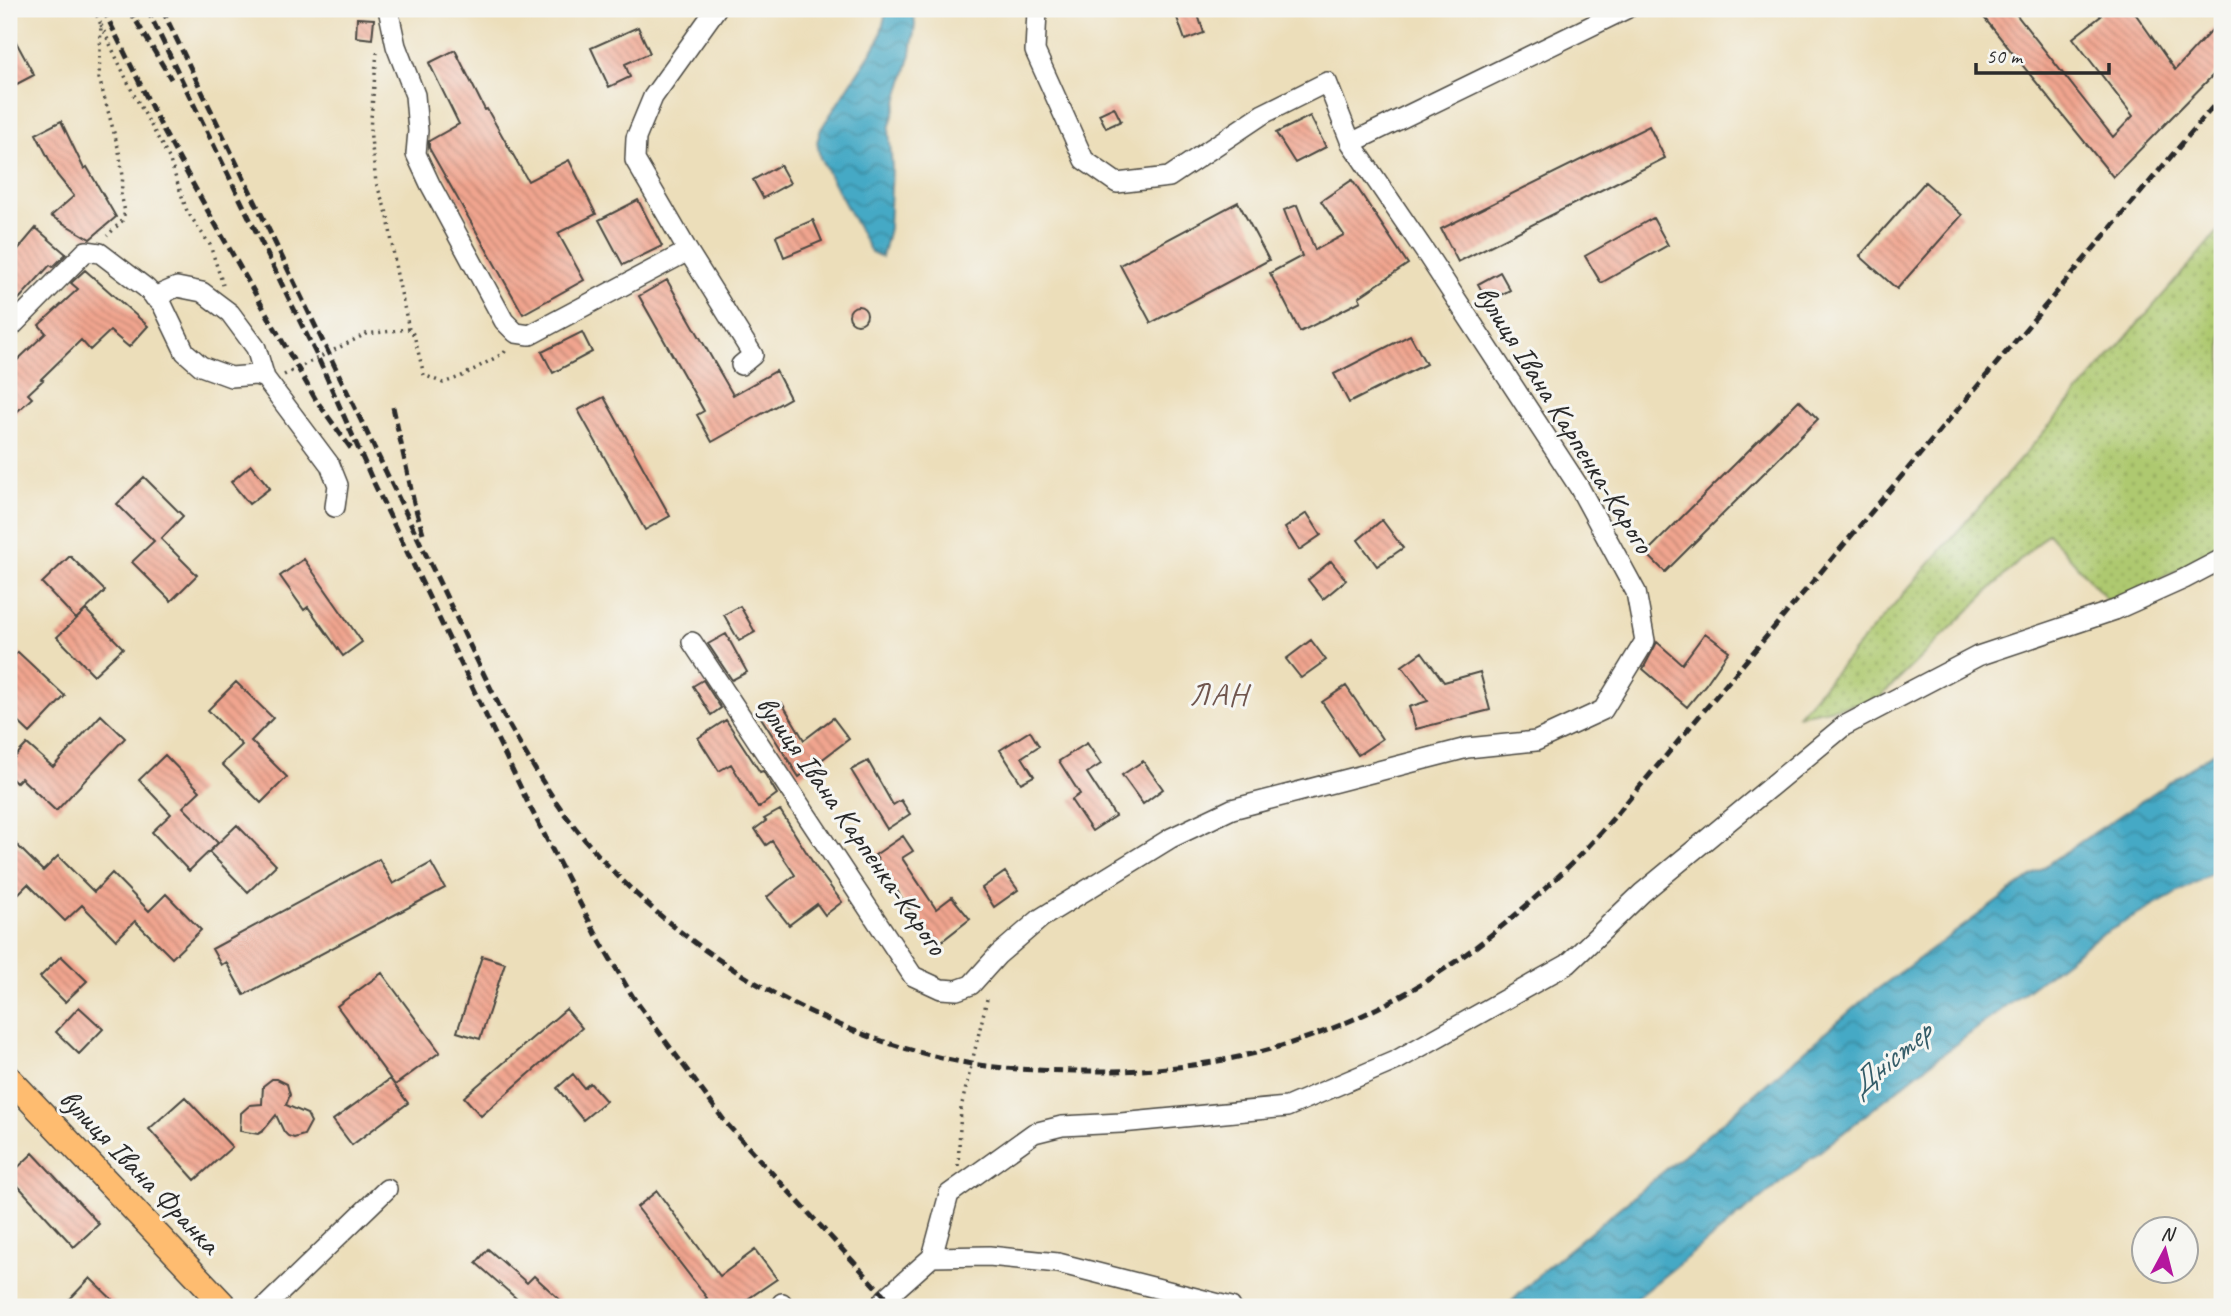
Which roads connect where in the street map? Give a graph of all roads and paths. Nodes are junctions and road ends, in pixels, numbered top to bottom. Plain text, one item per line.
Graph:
1 (94, 9) edge
2 (716, 9) edge
3 (1039, 9) edge
4 (1626, 9) edge
5 (388, 11) edge
6 (101, 25) junction
7 (1351, 143) junction
8 (89, 251) junction
9 (688, 251) junction
10 (155, 297) junction
11 (221, 306) junction
12 (9, 329) edge
13 (409, 329) junction
14 (516, 333) junction
15 (741, 365) dead end
16 (267, 381) junction
17 (335, 508) dead end
18 (2222, 559) edge
19 (692, 642) dead end
20 (988, 995) dead end
21 (9, 1078) edge
22 (387, 1189) dead end
23 (949, 1194) junction
24 (932, 1257) junction
25 (226, 1307) edge
26 (265, 1307) edge
27 (879, 1307) edge
28 (1231, 1307) edge

1 - 6 path
2 - 9 street
3 - 7 street, вулиця Івана Карпенка-Карого
4 - 7 street
5 - 13 path
5 - 14 street
6 - 8 path
6 - 11 path
7 - 19 street, вулиця Івана Карпенка-Карого
8 - 10 street
8 - 12 street
9 - 14 street
9 - 15 street
10 - 11 street
10 - 16 street
11 - 16 street
13 - 14 path
13 - 16 path
16 - 17 street
18 - 23 street
20 - 23 path
21 - 25 main road, вулиця Івана Франка
22 - 26 street
23 - 24 street
24 - 27 street
24 - 28 street

